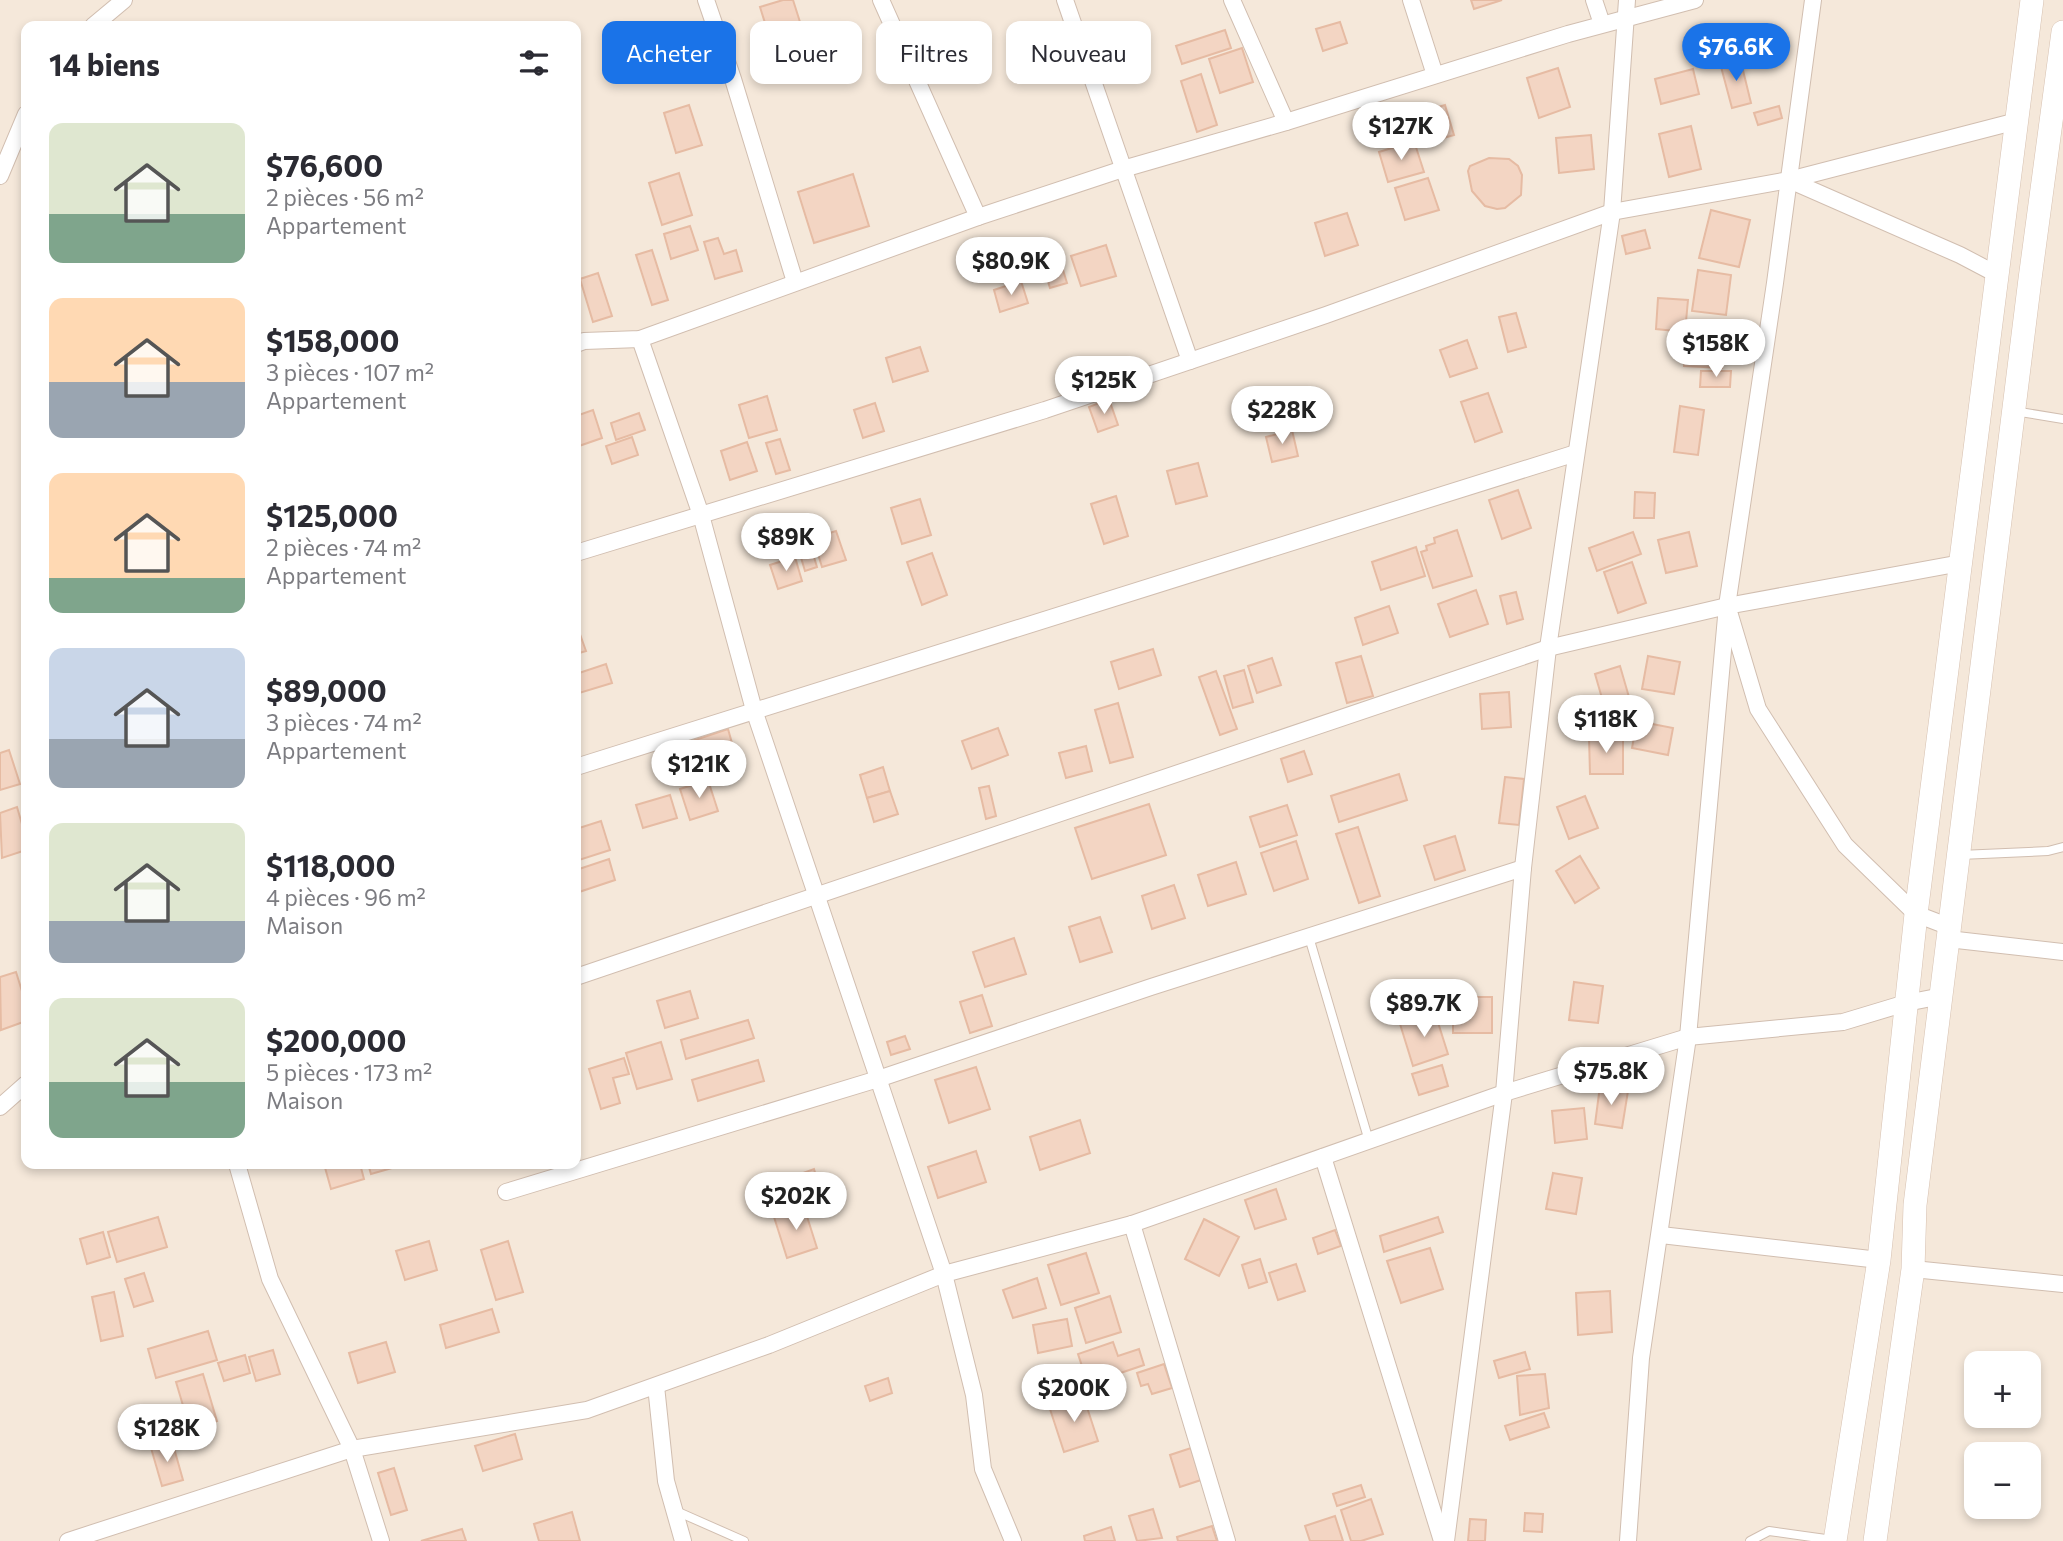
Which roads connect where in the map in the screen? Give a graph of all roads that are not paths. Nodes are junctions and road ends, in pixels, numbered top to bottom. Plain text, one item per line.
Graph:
1 (124, 0) edge
2 (706, 0) edge
3 (881, 0) edge
4 (1065, 0) edge
5 (1232, 0) edge
6 (1411, 0) edge
7 (1594, 0) edge
8 (1627, 0) edge
9 (1695, 0) edge
10 (1813, 0) edge
11 (2032, 0) edge
12 (1625, 18) junction
13 (99, 21) edge
14 (1602, 24) junction
15 (2063, 33) edge
16 (1435, 75) junction
17 (2017, 121) junction
18 (1286, 122) junction
19 (21, 126) edge
20 (2056, 151) edge
21 (1123, 169) junction
22 (0, 176) edge
23 (1789, 180) junction
24 (1612, 212) junction
25 (978, 217) junction
26 (1998, 275) junction
27 (795, 282) junction
28 (640, 339) junction
29 (581, 342) edge
30 (1190, 361) junction
31 (2014, 411) junction
32 (2063, 419) edge
33 (1576, 453) junction
34 (701, 515) junction
35 (581, 551) edge
36 (1961, 563) junction
37 (1727, 606) junction
38 (1548, 648) junction
39 (754, 710) junction
40 (581, 765) edge
41 (2063, 847) edge
42 (1960, 855) junction
43 (1522, 868) junction
44 (815, 896) junction
45 (1916, 914) junction
46 (1949, 933) junction
47 (1309, 937) junction
48 (2063, 951) edge
49 (581, 975) edge
50 (1942, 996) junction
51 (1906, 1003) junction
52 (1688, 1037) junction
53 (878, 1079) junction
54 (21, 1088) edge
55 (1504, 1093) junction
56 (0, 1107) edge
57 (1369, 1141) junction
58 (1323, 1157) junction
59 (238, 1169) edge
60 (506, 1192) dead end
61 (1132, 1224) junction
62 (1661, 1235) junction
63 (1879, 1260) junction
64 (1913, 1269) junction
65 (944, 1274) junction
66 (2063, 1284) edge
67 (656, 1386) junction
68 (352, 1449) junction
69 (675, 1511) junction
70 (68, 1541) edge
71 (381, 1541) edge
72 (683, 1541) edge
73 (744, 1541) edge
74 (1013, 1541) edge
75 (1227, 1541) edge
76 (1444, 1541) edge
77 (1628, 1541) edge
78 (1751, 1541) edge
79 (1836, 1541) edge
80 (1875, 1541) edge

1 - 13 street
2 - 27 street
3 - 25 street
4 - 21 street
5 - 18 street
6 - 16 street
7 - 14 street
8 - 12 street
9 - 12 street
10 - 23 street
11 - 17 main road
12 - 14 street
12 - 24 street
14 - 16 street
15 - 20 main road
16 - 18 street
17 - 23 street
17 - 26 main road
18 - 21 street
19 - 22 street
20 - 31 main road
21 - 25 street
21 - 30 street
23 - 24 street
23 - 26 street
23 - 37 street
24 - 30 street
24 - 33 street
25 - 27 street
26 - 36 main road
27 - 28 street
28 - 29 street
28 - 34 street
30 - 34 street
31 - 32 lane
31 - 42 main road
33 - 38 street
33 - 39 street
34 - 35 street
34 - 39 street
36 - 37 street
36 - 45 main road
37 - 38 street
37 - 45 street
37 - 52 street
38 - 43 street
38 - 44 street
39 - 40 street
39 - 44 street
41 - 42 lane
42 - 46 main road
43 - 47 street
43 - 55 street
44 - 49 street
44 - 53 street
45 - 46 street
45 - 51 main road
46 - 48 street
46 - 50 main road
47 - 53 street
47 - 57 lane
50 - 51 street
50 - 64 main road
51 - 52 street
51 - 63 main road
52 - 55 street
52 - 62 street
53 - 60 street
53 - 65 street
54 - 56 street
55 - 57 street
55 - 76 street
57 - 58 street
58 - 61 street
58 - 76 street
59 - 68 street
61 - 65 street
61 - 75 street
62 - 63 street
62 - 77 street
63 - 79 main road
64 - 66 street
64 - 80 main road
65 - 67 street
65 - 74 street
67 - 68 street
67 - 69 street
68 - 70 street
68 - 71 street
69 - 72 street
69 - 73 lane
78 - 79 lane

